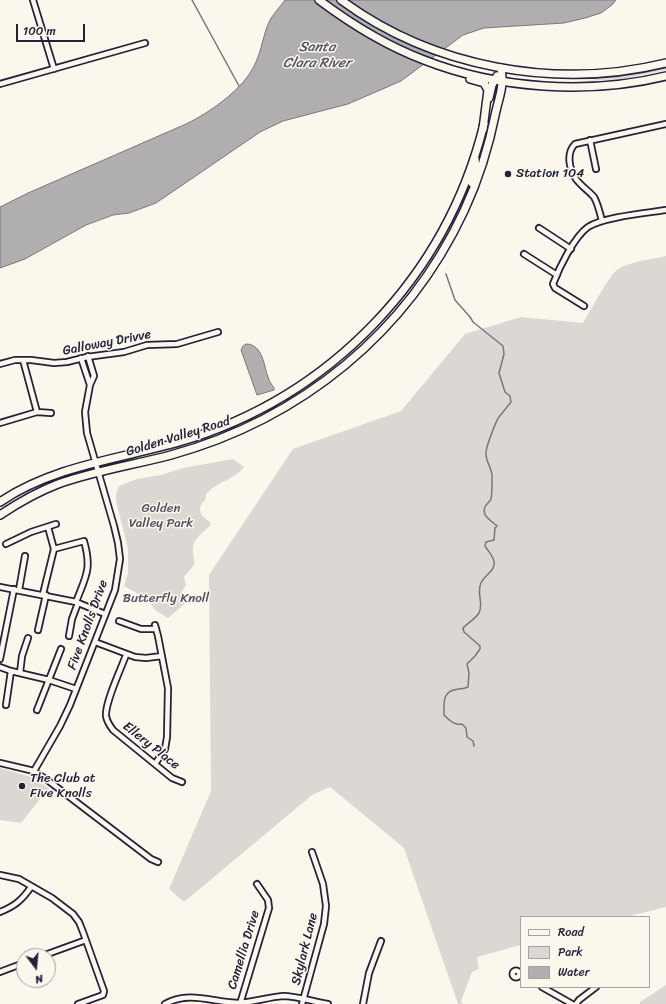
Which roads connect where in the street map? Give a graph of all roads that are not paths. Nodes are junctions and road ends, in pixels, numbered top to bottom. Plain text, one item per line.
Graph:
1 (33, 0) edge
2 (319, 0) edge
3 (341, 0) edge
4 (144, 43) dead end
5 (666, 63) edge
6 (501, 68) junction
7 (54, 69) junction
8 (456, 71) junction
9 (666, 76) edge
10 (495, 80) junction
11 (503, 81) junction
12 (0, 84) edge
13 (666, 124) edge
14 (482, 129) junction
15 (590, 140) junction
16 (475, 156) junction
17 (596, 169) dead end
18 (473, 192) junction
19 (666, 210) edge
20 (602, 221) junction
21 (539, 228) dead end
22 (571, 249) junction
23 (524, 254) dead end
24 (557, 275) junction
25 (584, 306) dead end
26 (218, 332) dead end
27 (88, 356) junction
28 (81, 358) junction
29 (23, 360) junction
30 (0, 364) edge
31 (90, 385) junction
32 (37, 412) junction
33 (50, 413) dead end
34 (0, 423) edge
35 (95, 463) junction
36 (98, 473) junction
37 (0, 502) edge
38 (0, 515) edge
39 (56, 524) dead end
40 (48, 527) junction
41 (6, 544) dead end
42 (54, 549) junction
43 (25, 556) dead end
44 (0, 587) edge
45 (17, 590) junction
46 (44, 595) junction
47 (77, 602) junction
48 (105, 614) junction
49 (119, 621) dead end
50 (38, 630) dead end
51 (69, 636) dead end
52 (28, 638) dead end
53 (95, 642) junction
54 (61, 649) dead end
55 (126, 655) junction
56 (162, 656) junction
57 (0, 659) edge
58 (0, 667) edge
59 (11, 671) junction
60 (20, 672) junction
61 (49, 680) junction
62 (76, 689) junction
63 (6, 705) dead end
64 (37, 710) dead end
65 (0, 763) edge
66 (155, 764) junction
67 (34, 772) junction
68 (182, 782) dead end
69 (312, 852) dead end
70 (158, 862) dead end
71 (0, 875) edge
72 (257, 884) dead end
73 (31, 886) junction
74 (0, 912) edge
75 (86, 940) junction
76 (380, 941) dead end
77 (56, 951) edge
78 (16, 966) edge
79 (0, 972) edge
80 (544, 988) edge
81 (595, 988) edge
82 (303, 1002) edge
83 (240, 1003) edge
84 (78, 1004) edge
85 (165, 1004) edge
86 (328, 1004) edge
87 (363, 1004) edge
88 (572, 1004) edge
89 (576, 1004) edge

1 - 7 street
2 - 8 main road
3 - 6 main road
4 - 7 street
5 - 6 main road
6 - 10 main road, Golden Valley Road
6 - 11 main road, Golden Valley Road
7 - 12 street
8 - 10 main road
8 - 14 main road
9 - 11 main road
10 - 11 main road
10 - 14 main road, Golden Valley Road
11 - 18 main road, Golden Valley Road
13 - 15 street
14 - 16 main road, Golden Valley Road
15 - 17 street
15 - 20 street
16 - 18 main road
16 - 35 main road, Golden Valley Road
18 - 36 main road, Golden Valley Road
19 - 20 street
20 - 22 street
21 - 22 street
22 - 24 street
23 - 24 street
24 - 25 street
26 - 27 street, Galloway Drivve
27 - 28 street, Galloway Drivve
27 - 31 street, Five Knolls Drive
28 - 29 street, Galloway Drivve
28 - 31 street
29 - 30 street, Galloway Drivve
29 - 32 street
31 - 35 street, Five Knolls Drive
32 - 33 street
32 - 34 street
35 - 36 street, Five Knolls Drive
35 - 37 main road, Golden Valley Road
36 - 38 main road, Golden Valley Road
36 - 48 street, Five Knolls Drive
39 - 40 street
40 - 41 street
40 - 42 street
42 - 46 street
42 - 47 street
43 - 45 street
44 - 45 street
45 - 46 street
45 - 57 street
46 - 47 street
46 - 50 street
47 - 48 street
47 - 51 street
48 - 53 street, Five Knolls Drive
49 - 56 street
52 - 60 street
53 - 55 street
53 - 62 street, Five Knolls Drive
54 - 61 street
55 - 56 street
55 - 66 street, Ellery Place
56 - 66 street
58 - 59 street
59 - 60 street
59 - 63 street
60 - 61 street
61 - 62 street
61 - 64 street
62 - 67 street, Five Knolls Drive
65 - 67 street
66 - 68 street, Ellery Place
67 - 70 street
69 - 82 street, Skylark Lane
71 - 73 street
72 - 83 street, Camellia Drive
73 - 74 street
73 - 75 street
75 - 77 street
75 - 84 street
76 - 87 street
78 - 79 street
80 - 88 street
81 - 89 street
82 - 83 street
82 - 86 street
83 - 85 street

